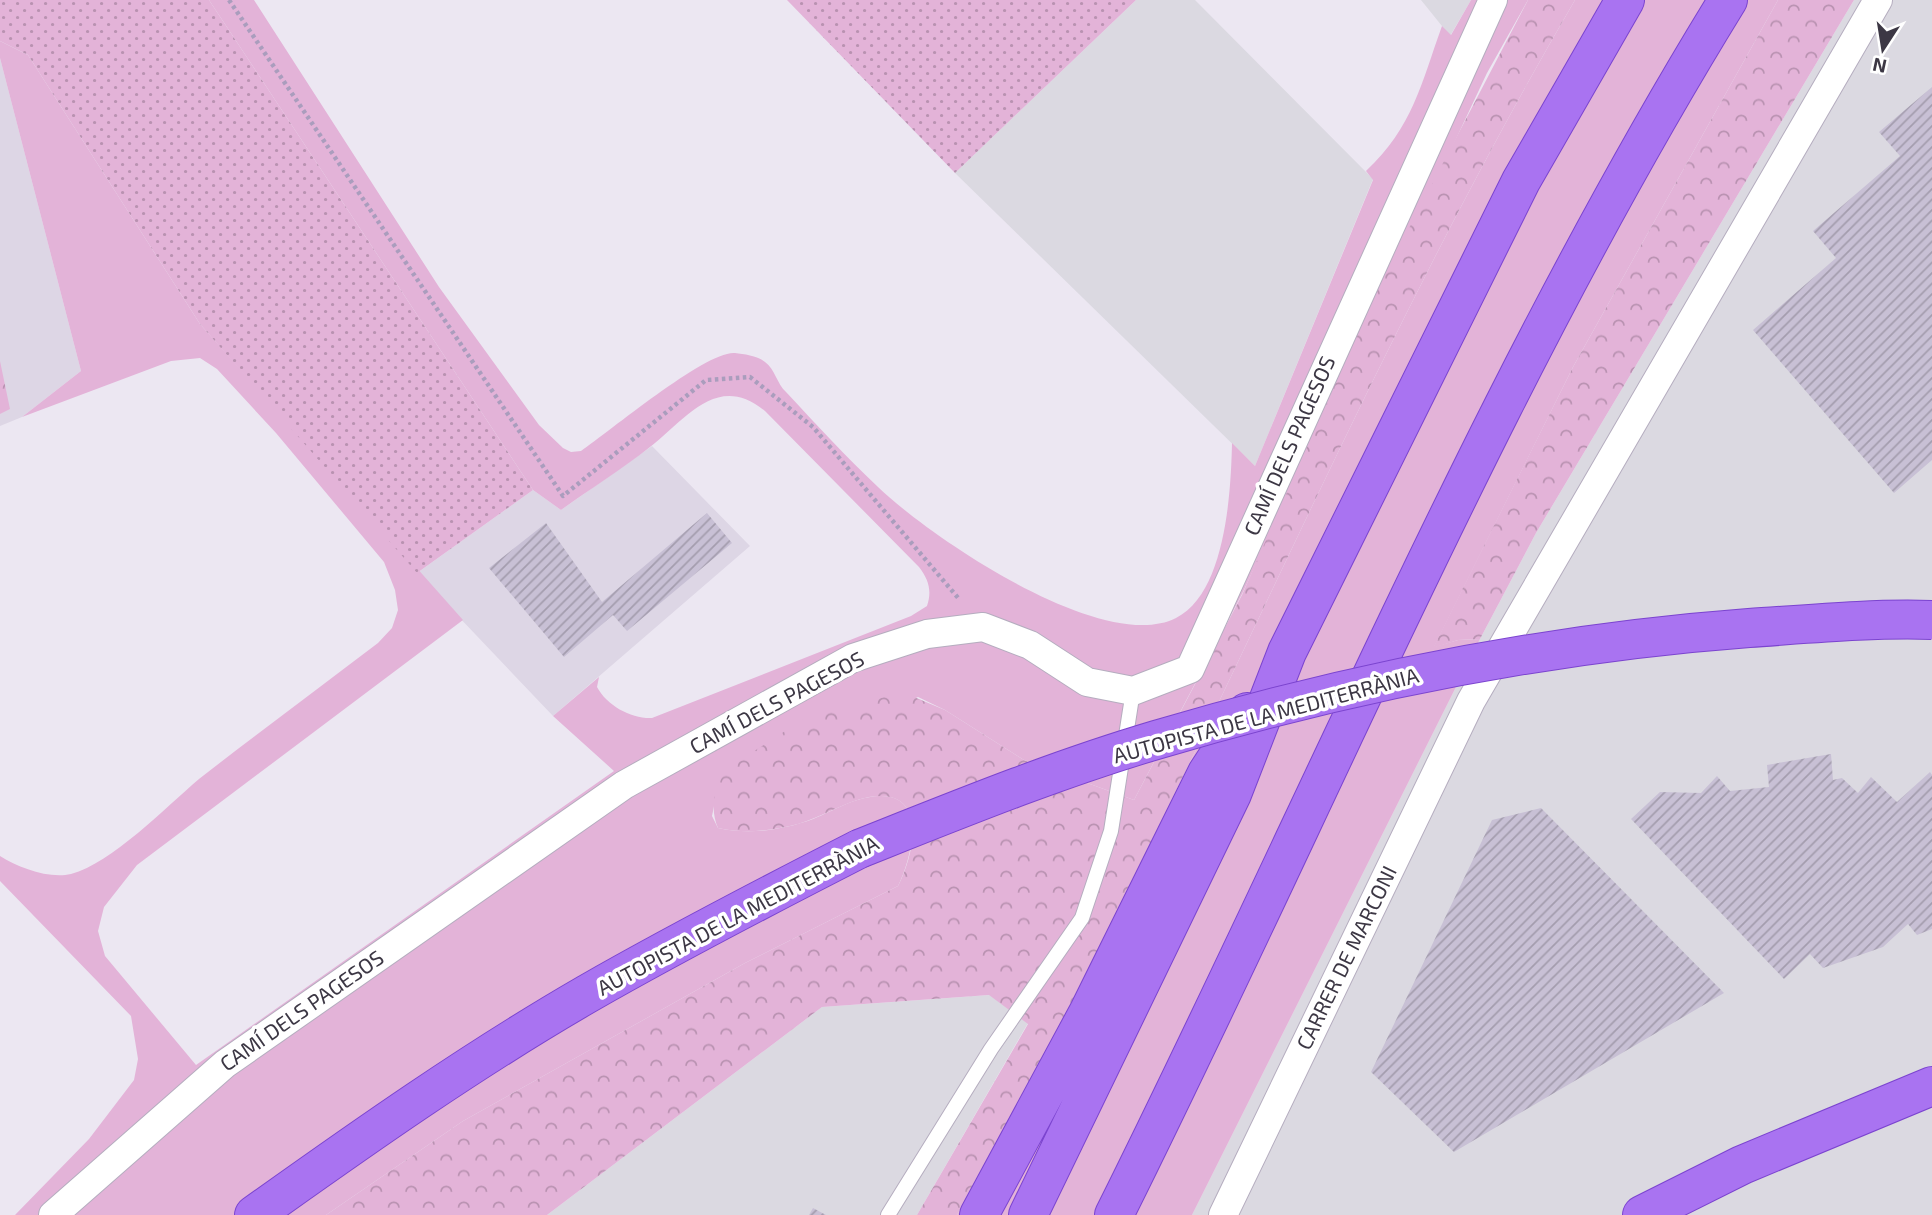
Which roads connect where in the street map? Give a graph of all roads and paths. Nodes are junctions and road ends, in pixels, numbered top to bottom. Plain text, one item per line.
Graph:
1 (229, 0) edge
2 (1493, 0) edge
3 (1625, 0) edge
4 (1728, 0) edge
5 (1878, 0) edge
6 (1932, 620) edge
7 (983, 627) junction
8 (1287, 652) junction
9 (1133, 691) junction
10 (1932, 1086) edge
11 (53, 1215) edge
12 (254, 1215) edge
13 (888, 1215) edge
14 (979, 1215) edge
15 (1028, 1215) edge
16 (1114, 1215) edge
17 (1223, 1215) edge
18 (1642, 1215) edge

1 - 7 path
2 - 9 street, CAMÍ DELS PAGESOS
3 - 8 highway
4 - 16 highway
5 - 17 street, CARRER DE MARCONI
6 - 12 highway, AUTOPISTA DE LA MEDITERRÀNIA, bridge
7 - 9 street, CAMÍ DELS PAGESOS
7 - 11 street, CAMÍ DELS PAGESOS
8 - 14 highway
8 - 15 highway
9 - 13 lane
10 - 18 highway

